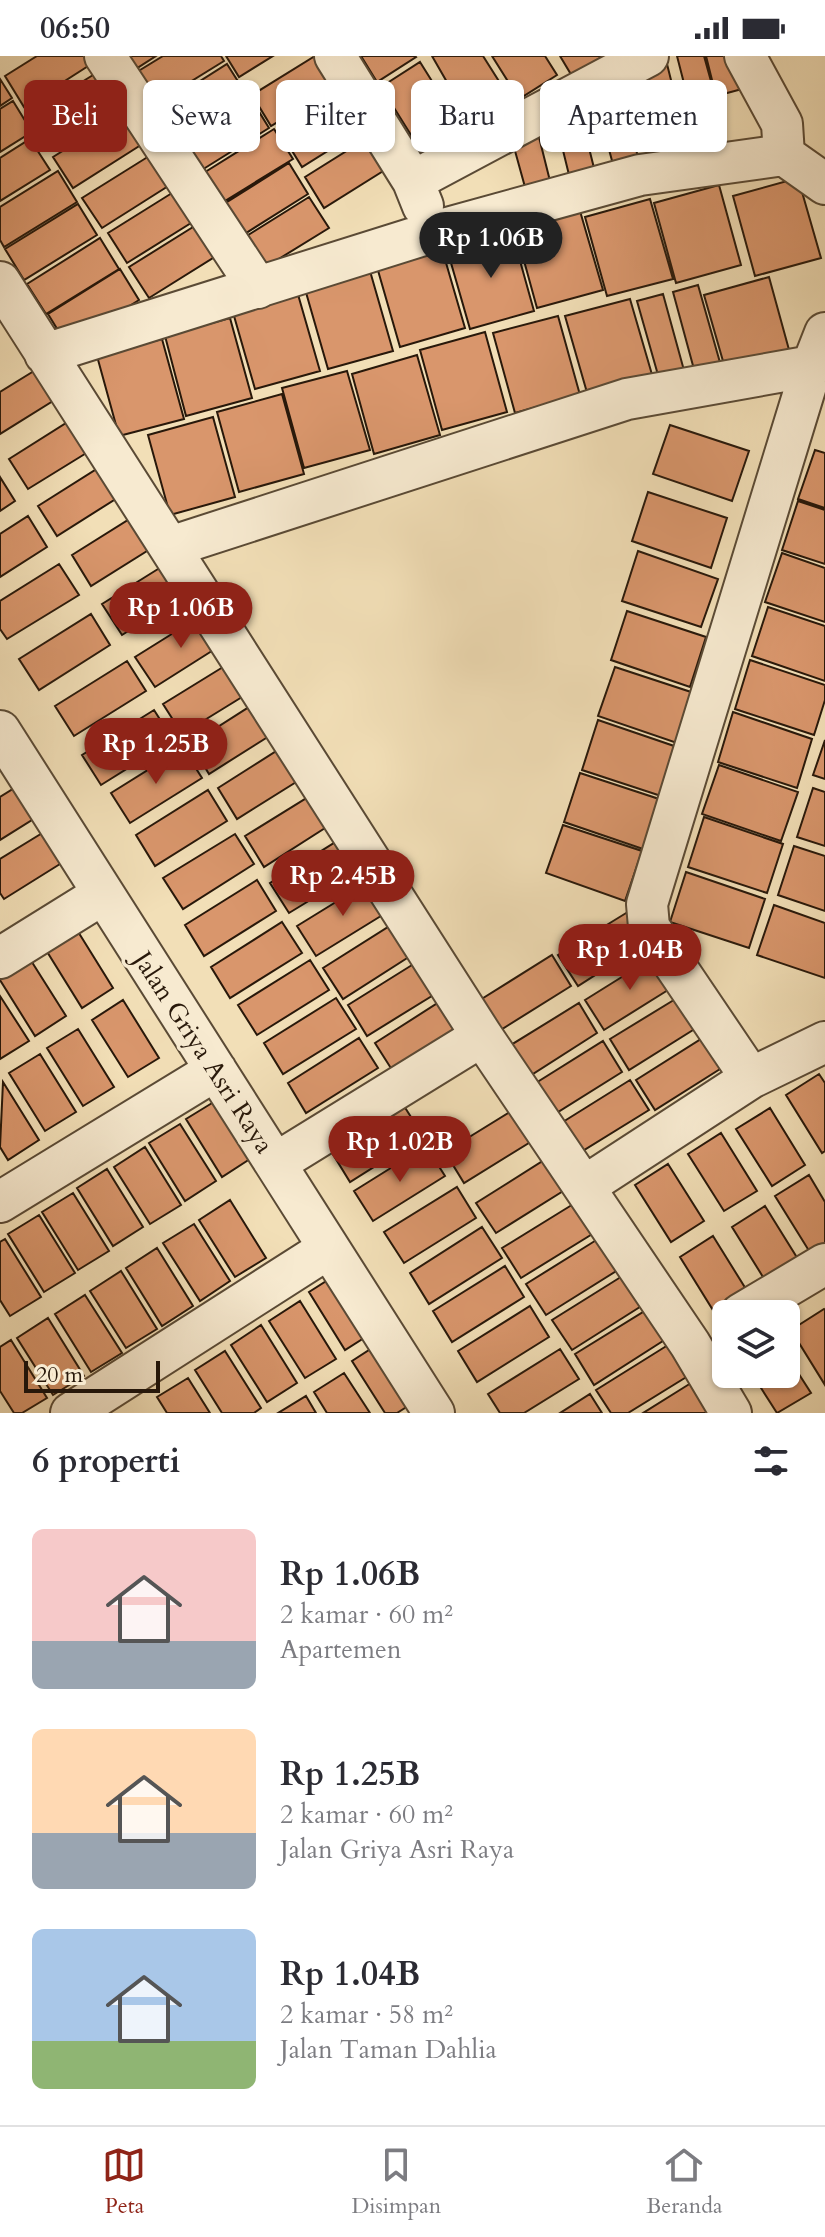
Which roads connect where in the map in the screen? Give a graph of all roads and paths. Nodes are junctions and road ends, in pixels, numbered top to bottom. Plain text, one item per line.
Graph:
1 (105, 56) edge
2 (335, 56) edge
3 (648, 56) edge
4 (745, 56) edge
5 (784, 155) junction
6 (413, 181) junction
7 (825, 184) edge
8 (433, 232) junction
9 (0, 282) edge
10 (258, 288) junction
11 (818, 350) edge
12 (45, 354) junction
13 (170, 547) junction
14 (0, 731) edge
15 (103, 894) junction
16 (0, 958) edge
17 (482, 1036) junction
18 (825, 1042) edge
19 (216, 1070) junction
20 (751, 1078) junction
21 (276, 1163) junction
22 (585, 1186) junction
23 (0, 1202) edge
24 (329, 1248) junction
25 (825, 1264) edge
26 (765, 1300) edge
27 (712, 1331) edge
28 (690, 1344) junction
29 (71, 1413) edge
30 (434, 1413) edge
31 (731, 1413) edge

1 - 10 street
2 - 6 street
3 - 6 street
4 - 5 street
5 - 7 street
5 - 8 street
6 - 8 street
8 - 10 street
9 - 12 street
10 - 12 street
11 - 13 street
11 - 20 street
12 - 13 street
13 - 17 street
14 - 15 street, Jalan Griya Asri Raya
15 - 16 street
15 - 19 street, Jalan Griya Asri Raya
17 - 21 street
17 - 22 street
18 - 20 street
19 - 21 street, Jalan Griya Asri Raya
19 - 23 street
20 - 22 street
21 - 24 street, Jalan Griya Asri Raya
22 - 28 street
24 - 29 street
24 - 30 street, Jalan Griya Asri Raya
25 - 26 street
27 - 28 street
28 - 31 street

